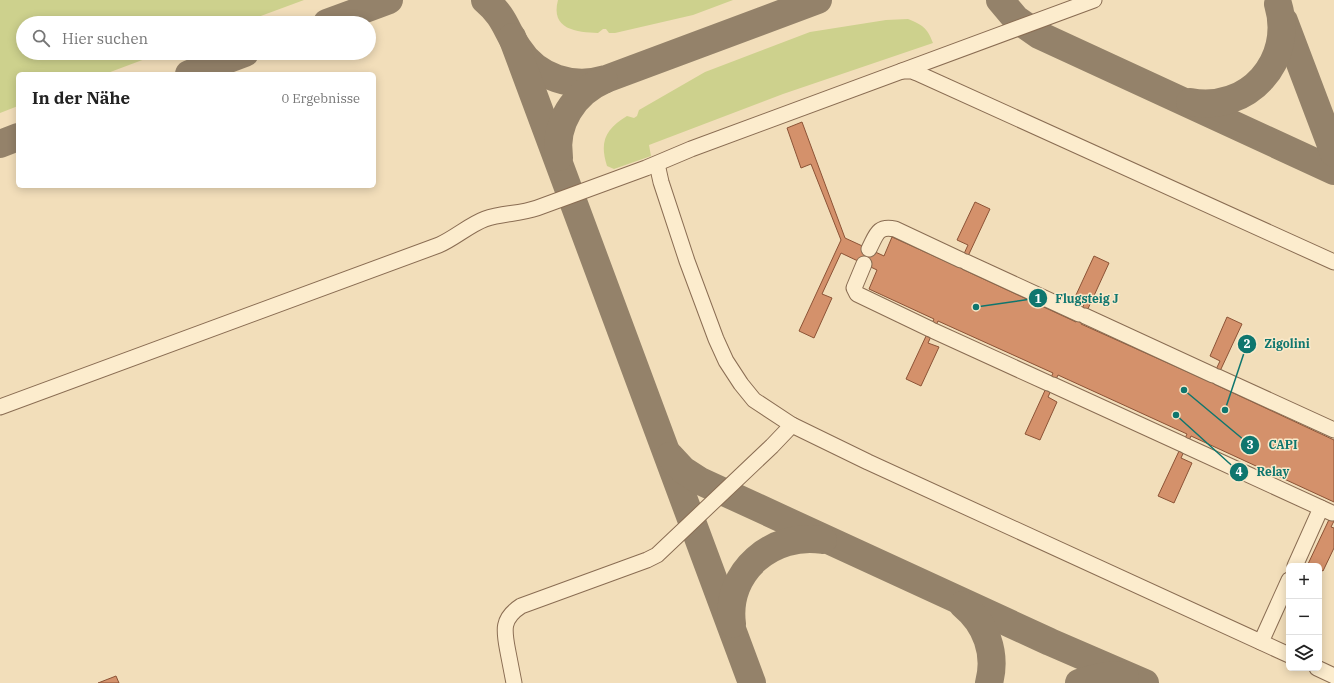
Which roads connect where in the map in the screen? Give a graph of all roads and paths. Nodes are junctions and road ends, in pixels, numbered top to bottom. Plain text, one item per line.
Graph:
1 (1094, 0) edge
2 (899, 72) junction
3 (657, 164) junction
4 (870, 250) dead end
5 (1334, 262) edge
6 (864, 264) dead end
7 (0, 407) edge
8 (792, 425) junction
9 (1334, 430) edge
10 (1297, 563) edge
11 (1286, 587) edge
12 (1261, 642) junction
13 (1286, 654) edge
14 (1322, 670) edge
15 (1334, 676) edge
16 (514, 683) edge

1 - 2 lane
2 - 3 lane
2 - 5 lane
3 - 7 lane
3 - 8 lane
4 - 9 lane
6 - 10 lane
8 - 12 lane
8 - 16 lane
11 - 12 lane
12 - 13 lane
14 - 15 lane

